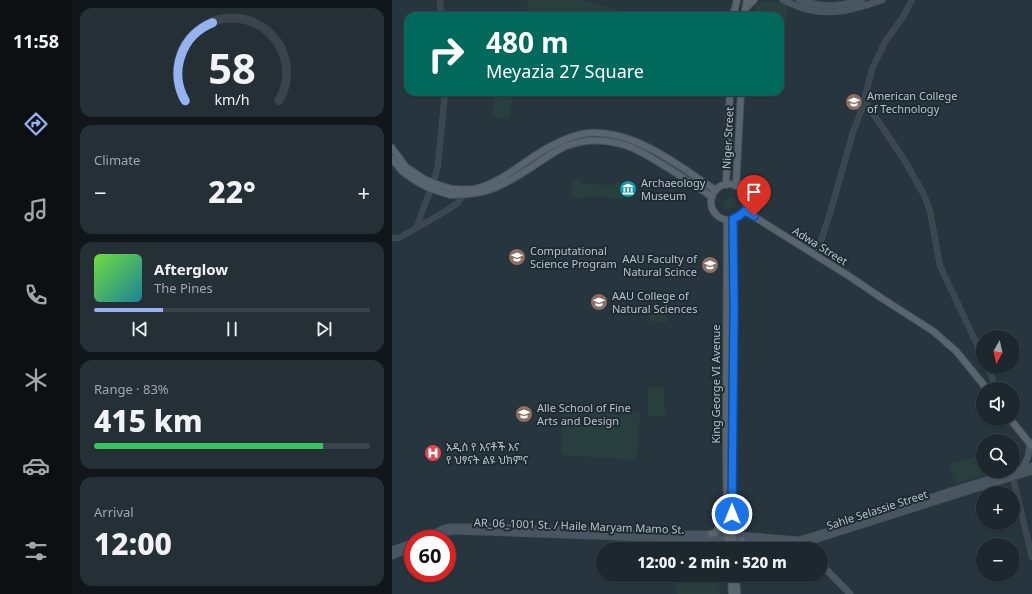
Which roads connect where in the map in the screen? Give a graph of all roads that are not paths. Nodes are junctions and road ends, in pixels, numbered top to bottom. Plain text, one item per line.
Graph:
1 (440, 0) edge
2 (733, 0) edge
3 (737, 0) edge
4 (747, 0) edge
5 (754, 0) edge
6 (783, 0) edge
7 (799, 0) edge
8 (862, 0) edge
9 (882, 0) edge
10 (912, 0) edge
11 (844, 8) junction
12 (441, 12) edge
13 (733, 12) edge
14 (733, 12) edge
15 (745, 12) edge
16 (746, 12) edge
17 (445, 96) edge
18 (730, 96) edge
19 (741, 96) edge
20 (864, 100) junction
21 (393, 151) edge
22 (392, 159) edge
23 (404, 169) junction
24 (726, 185) junction
25 (736, 186) junction
26 (716, 190) junction
27 (452, 192) junction
28 (463, 195) junction
29 (712, 197) junction
30 (745, 211) junction
31 (730, 220) junction
32 (417, 228) junction
33 (392, 238) edge
34 (816, 256) junction
35 (976, 342) edge
36 (981, 382) edge
37 (1016, 426) edge
38 (1031, 445) edge
39 (1032, 466) edge
40 (1022, 469) joint
41 (1032, 471) edge
42 (1020, 473) edge
43 (1002, 478) edge
44 (1013, 478) edge
45 (726, 493) junction
46 (452, 529) junction
47 (441, 530) edge
48 (711, 534) junction
49 (730, 537) junction
50 (742, 540) joint
51 (729, 542) edge
52 (732, 542) edge
53 (801, 542) junction
54 (404, 545) edge
55 (392, 550) edge
56 (404, 551) edge
57 (392, 556) edge
58 (1032, 557) edge
59 (828, 571) edge
60 (731, 582) edge
61 (737, 582) edge
62 (732, 594) edge
63 (737, 594) edge
64 (850, 594) edge

1 - 12 street
2 - 13 main road
3 - 14 main road
4 - 15 main road
5 - 16 main road
6 - 11 main road
7 - 11 main road
8 - 11 main road
9 - 11 main road
10 - 20 street
17 - 32 street
18 - 24 main road, Niger Street
19 - 25 main road, Niger Street
20 - 34 street
20 - 35 street
21 - 23 main road
22 - 23 main road
23 - 27 main road, bridge
24 - 25 main road
24 - 26 main road
25 - 30 main road
26 - 27 main road
26 - 29 main road
27 - 28 main road
28 - 29 main road
28 - 32 street
29 - 31 main road
30 - 31 main road
30 - 34 main road, Adwa Street
31 - 45 main road, King George VI Avenue
31 - 49 main road, King George VI Avenue
32 - 33 street
34 - 36 main road, Adwa Street
37 - 38 main road
38 - 40 main road
39 - 40 main road
41 - 42 main road, Sahle Selassie Street
43 - 53 main road, Sahle Selassie Street
44 - 58 street
45 - 48 main road
45 - 49 main road, King George VI Avenue
46 - 47 main road
46 - 48 main road
46 - 49 main road, AR_06_1001 St. / Haile Maryam Mamo St.
48 - 49 main road
49 - 50 main road, Sahle Selassie Street
49 - 51 main road, King George VI Avenue
49 - 52 main road, King George VI Avenue
49 - 53 main road
50 - 53 main road, Sahle Selassie Street
54 - 55 main road
56 - 57 main road
59 - 64 main road
60 - 62 main road
61 - 63 main road

